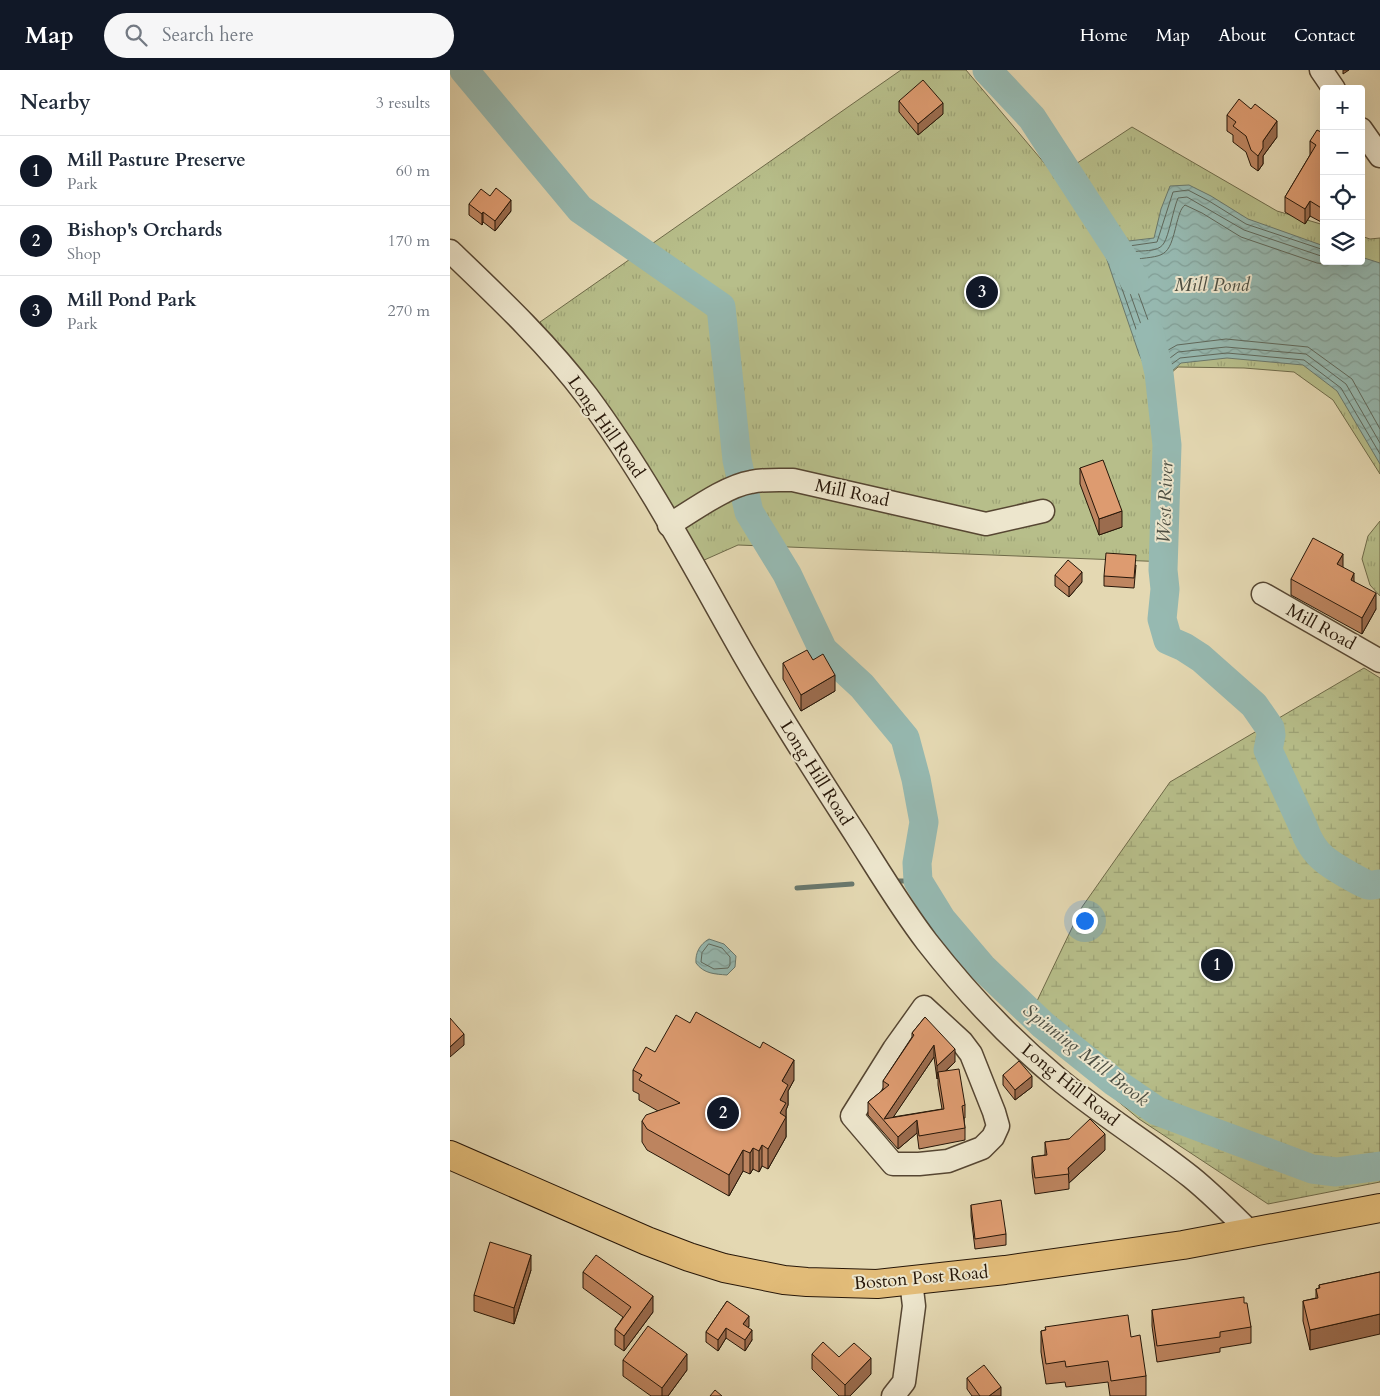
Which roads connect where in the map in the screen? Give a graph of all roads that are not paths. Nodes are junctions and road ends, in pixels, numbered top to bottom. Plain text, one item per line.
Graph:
1 (1321, 70) edge
2 (1331, 85) edge
3 (1362, 130) edge
4 (1380, 156) edge
5 (450, 251) edge
6 (1043, 511) dead end
7 (669, 525) junction
8 (1263, 594) dead end
9 (1380, 661) edge
10 (962, 1042) joint
11 (450, 1155) edge
12 (1380, 1208) edge
13 (1252, 1234) junction
14 (911, 1281) junction
15 (893, 1396) edge

1 - 2 street
3 - 4 street
5 - 7 street, Long Hill Road
6 - 7 street, Mill Road
7 - 13 street, Long Hill Road
8 - 9 street, Mill Road
10 - 10 street
11 - 14 main road, Boston Post Road
12 - 13 main road, Boston Post Road
13 - 14 main road, Boston Post Road
14 - 15 street

